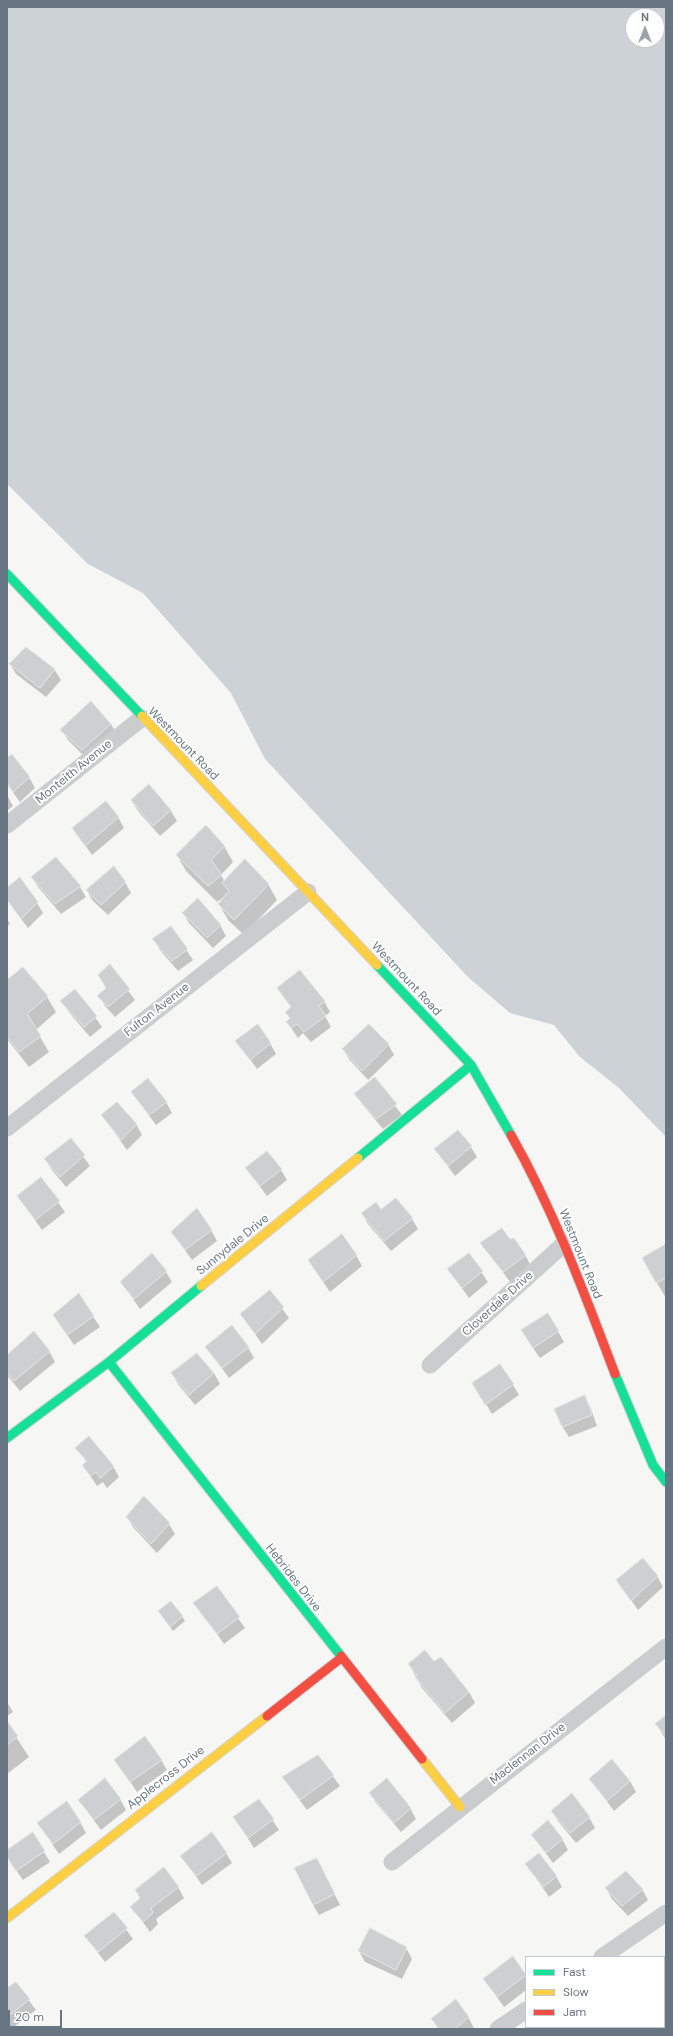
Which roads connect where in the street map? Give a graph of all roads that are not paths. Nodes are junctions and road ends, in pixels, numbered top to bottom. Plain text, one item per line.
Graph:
1 (7, 574) edge
2 (142, 718) junction
3 (7, 825) edge
4 (308, 892) junction
5 (471, 1065) junction
6 (7, 1128) edge
7 (565, 1243) junction
8 (109, 1362) junction
9 (430, 1365) dead end
10 (7, 1438) edge
11 (666, 1482) edge
12 (666, 1647) edge
13 (340, 1658) junction
14 (460, 1807) junction
15 (392, 1862) dead end
16 (666, 1913) edge
17 (8, 1915) edge
18 (603, 1956) edge
19 (525, 2011) edge
20 (498, 2029) edge

1 - 2 street, Westmount Road
2 - 3 street, Monteith Avenue
2 - 4 street, Westmount Road
4 - 5 street, Westmount Road
4 - 6 street, Fulton Avenue
5 - 7 street, Westmount Road
5 - 8 street, Sunnydale Drive
7 - 9 street, Cloverdale Drive
7 - 11 street, Westmount Road
8 - 10 street, Sunnydale Drive
8 - 13 street, Hebrides Drive
12 - 14 street, Maclennan Drive
13 - 14 street, Hebrides Drive
13 - 17 street, Applecross Drive
14 - 15 street, Maclennan Drive
16 - 18 street
19 - 20 street

